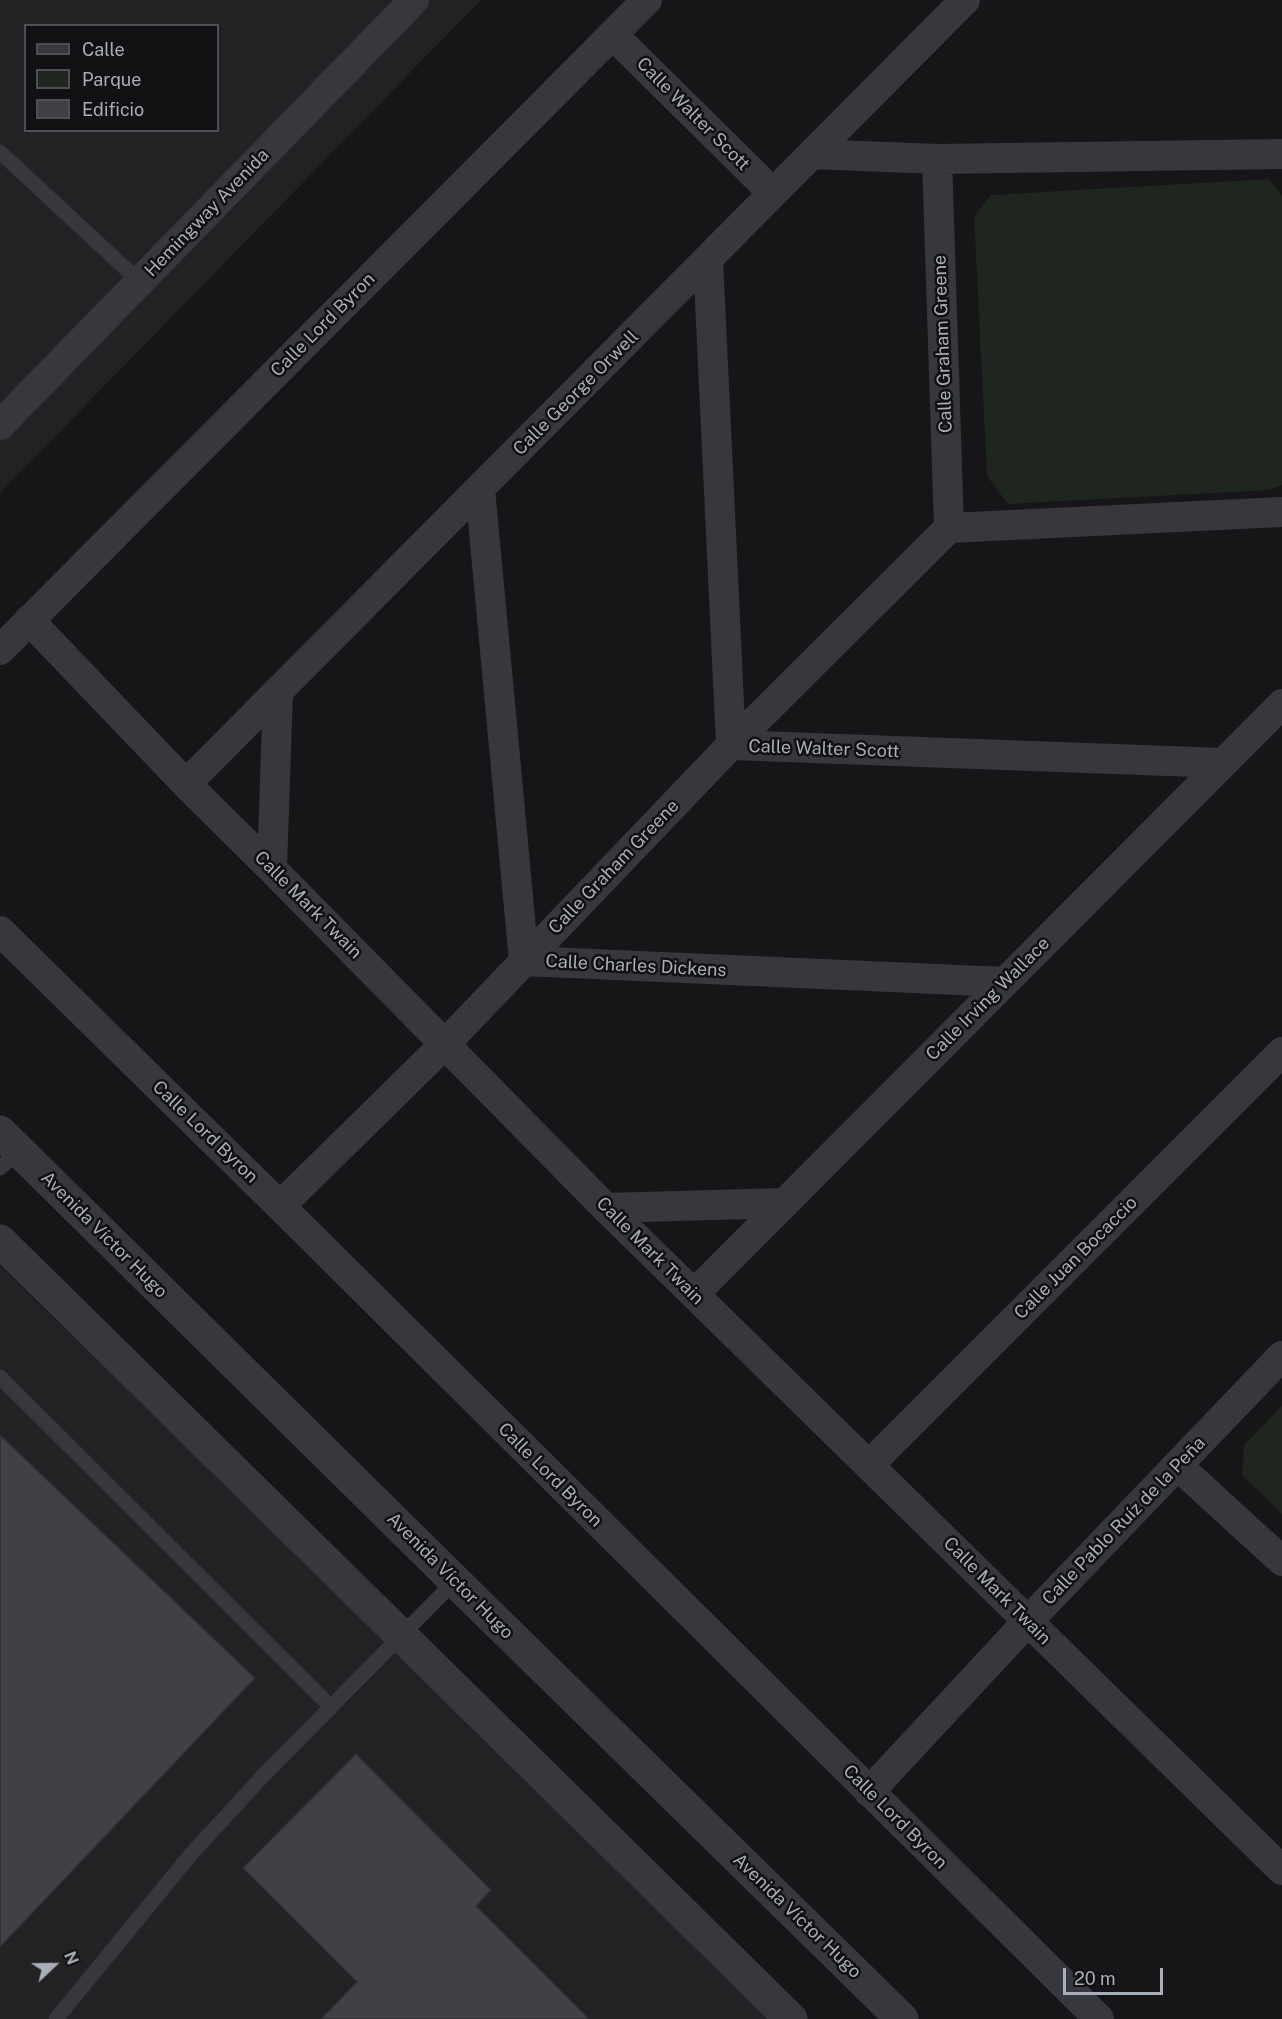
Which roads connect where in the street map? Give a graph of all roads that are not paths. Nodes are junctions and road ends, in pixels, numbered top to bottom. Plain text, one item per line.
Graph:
1 (414, 0) edge
2 (647, 0) edge
3 (965, 0) edge
4 (613, 35) junction
5 (0, 152) edge
6 (812, 154) junction
7 (1282, 154) edge
8 (937, 159) junction
9 (772, 193) junction
10 (708, 259) junction
11 (140, 282) junction
12 (0, 425) edge
13 (480, 489) junction
14 (1282, 512) edge
15 (949, 528) junction
16 (29, 620) junction
17 (0, 650) edge
18 (278, 692) junction
19 (1279, 713) edge
20 (731, 745) junction
21 (1223, 763) junction
22 (186, 784) junction
23 (272, 869) junction
24 (0, 931) edge
25 (524, 961) junction
26 (1005, 982) junction
27 (445, 1044) junction
28 (1282, 1052) edge
29 (6, 1150) edge
30 (784, 1203) junction
31 (280, 1206) junction
32 (606, 1208) junction
33 (0, 1241) edge
34 (694, 1294) junction
35 (1282, 1356) edge
36 (0, 1377) edge
37 (869, 1465) junction
38 (1178, 1465) junction
39 (1282, 1562) edge
40 (455, 1581) junction
41 (1028, 1621) junction
42 (401, 1634) junction
43 (331, 1707) junction
44 (869, 1792) junction
45 (1282, 1870) edge
46 (56, 2019) edge
47 (791, 2019) edge
48 (902, 2019) edge
49 (1099, 2019) edge

1 - 11 street, Hemingway Avenida
2 - 4 street, Calle Lord Byron
3 - 6 street, Calle George Orwell
4 - 9 street, Calle Walter Scott
4 - 16 street, Calle Lord Byron
5 - 11 lane
6 - 8 street
6 - 9 street, Calle George Orwell
7 - 8 street
8 - 15 street, Calle Graham Greene
9 - 10 street, Calle George Orwell
10 - 13 street, Calle George Orwell
10 - 20 street, Calle Walter Scott
11 - 12 street, Hemingway Avenida
13 - 18 street, Calle George Orwell
13 - 25 street, Calle Charles Dickens
14 - 15 street
15 - 20 street, Calle Graham Greene
16 - 17 street, Calle Lord Byron
16 - 22 street, Calle Mark Twain
18 - 22 street, Calle George Orwell
18 - 23 street
19 - 21 street, Calle Irving Wallace
20 - 21 street, Calle Walter Scott
20 - 25 street, Calle Graham Greene
21 - 26 street, Calle Irving Wallace
22 - 23 street, Calle Mark Twain
23 - 27 street, Calle Mark Twain
24 - 31 street, Calle Lord Byron
25 - 26 street, Calle Charles Dickens
25 - 27 street, Calle Graham Greene
26 - 30 street, Calle Irving Wallace
27 - 31 street, Calle Graham Greene
27 - 32 street, Calle Mark Twain
28 - 37 street, Calle Juan Bocaccio
29 - 40 street, Avenida Víctor Hugo
30 - 32 street
30 - 34 street, Calle Irving Wallace
31 - 44 street, Calle Lord Byron
32 - 34 street, Calle Mark Twain
33 - 42 street
34 - 37 street, Calle Mark Twain
35 - 38 street, Calle Pablo Ruíz de la Peña
36 - 43 lane
37 - 41 street, Calle Mark Twain
38 - 39 street
38 - 41 street, Calle Pablo Ruíz de la Peña
40 - 42 lane
40 - 48 street, Avenida Víctor Hugo
41 - 44 street, Calle Pablo Ruíz de la Peña
41 - 45 street, Calle Mark Twain
42 - 43 lane
42 - 47 street
43 - 46 lane
44 - 49 street, Calle Lord Byron

